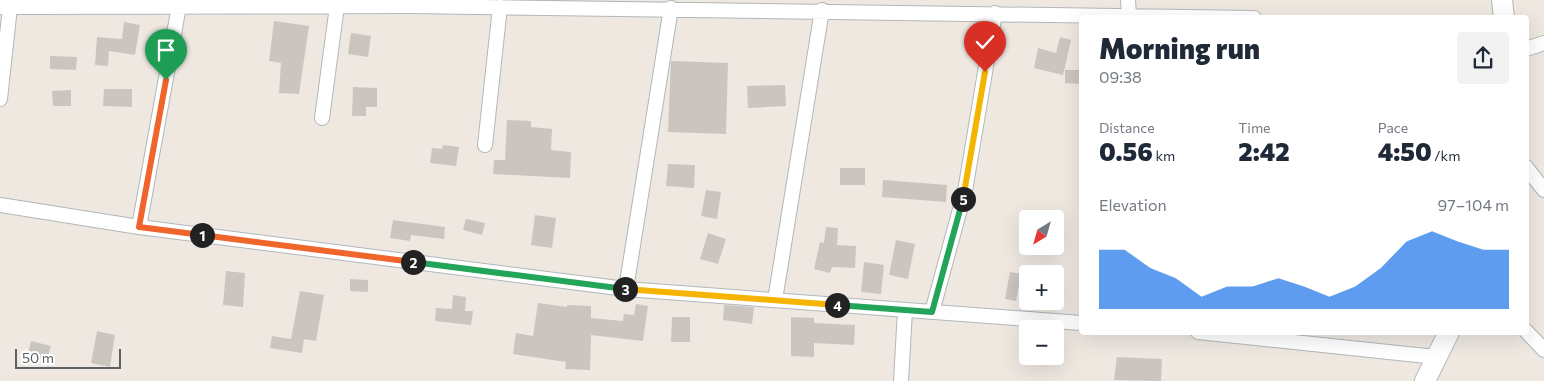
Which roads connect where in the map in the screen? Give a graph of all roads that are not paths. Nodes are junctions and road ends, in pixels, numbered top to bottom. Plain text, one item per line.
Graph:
1 (1128, 0) edge
2 (1502, 0) edge
3 (51, 3) edge
4 (411, 3) edge
5 (761, 5) edge
6 (179, 6) junction
7 (337, 6) junction
8 (5, 7) edge
9 (500, 7) junction
10 (671, 8) junction
11 (822, 10) junction
12 (995, 13) junction
13 (1130, 15) joint
14 (1504, 15) edge
15 (1544, 43) edge
16 (1529, 48) edge
17 (2, 58) edge
18 (0, 98) edge
19 (322, 118) dead end
20 (485, 145) dead end
21 (1529, 171) edge
22 (1544, 190) edge
23 (0, 205) edge
24 (139, 227) junction
25 (626, 289) junction
26 (775, 300) junction
27 (905, 310) junction
28 (932, 312) junction
29 (1079, 323) edge
30 (1529, 334) edge
31 (1254, 335) edge
32 (1447, 335) edge
33 (1272, 336) edge
34 (1544, 350) edge
35 (1436, 357) junction
36 (900, 381) edge
37 (1425, 381) edge

1 - 13 street
2 - 14 main road
3 - 6 street
3 - 8 street
4 - 7 street
4 - 9 street
5 - 10 street
5 - 11 street
6 - 7 street
6 - 24 street
7 - 19 street
8 - 17 street
9 - 10 street
9 - 20 street
10 - 25 street
11 - 12 street
11 - 26 street
12 - 13 street
12 - 28 street
15 - 16 street
17 - 18 street
21 - 22 street
23 - 24 street
24 - 25 street
25 - 26 street
26 - 27 street
27 - 28 street
27 - 36 street
28 - 29 street
30 - 34 street
31 - 33 street
32 - 35 main road
33 - 35 street
35 - 37 main road

